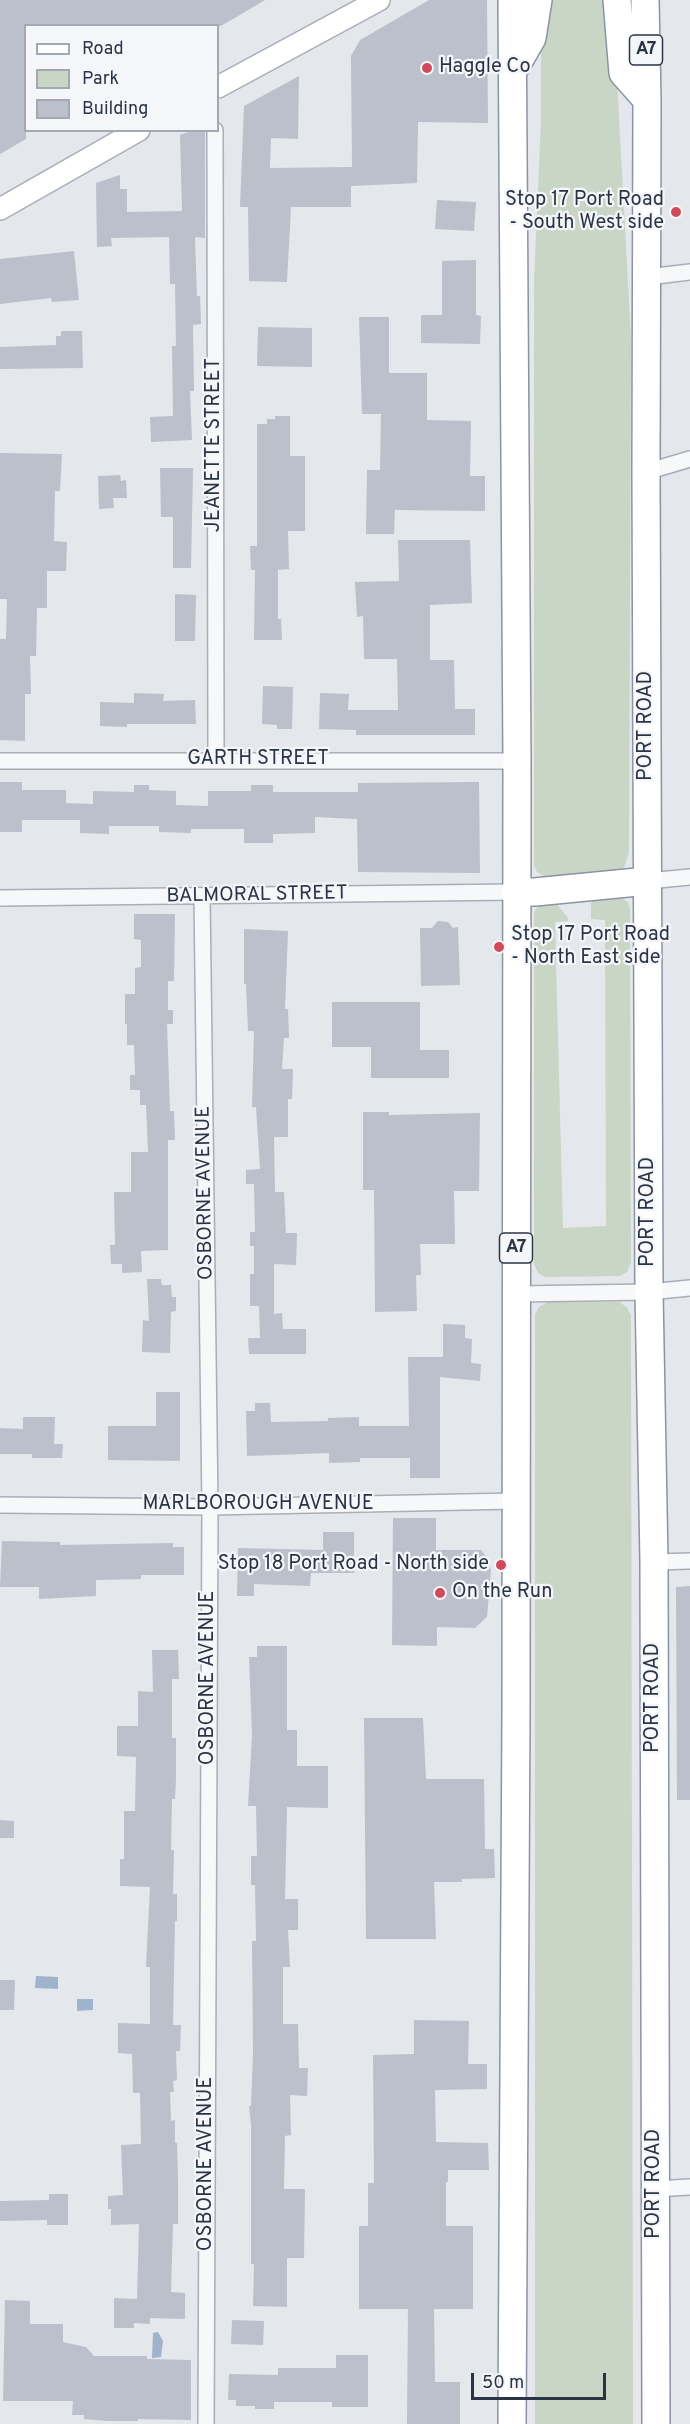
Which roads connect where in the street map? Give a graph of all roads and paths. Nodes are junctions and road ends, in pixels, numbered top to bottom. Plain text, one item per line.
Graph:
1 (379, 0) edge
2 (512, 0) edge
3 (538, 0) edge
4 (617, 0) edge
5 (645, 0) edge
6 (513, 72) junction
7 (219, 86) edge
8 (647, 100) junction
9 (135, 132) edge
10 (215, 132) edge
11 (0, 208) edge
12 (690, 272) edge
13 (648, 277) junction
14 (690, 459) edge
15 (646, 472) junction
16 (216, 760) junction
17 (0, 761) edge
18 (517, 761) junction
19 (690, 876) edge
20 (648, 881) junction
21 (515, 892) junction
22 (202, 897) junction
23 (0, 898) edge
24 (690, 1288) edge
25 (649, 1292) junction
26 (516, 1294) junction
27 (515, 1501) junction
28 (0, 1505) edge
29 (210, 1507) junction
30 (690, 1561) edge
31 (654, 1562) junction
32 (690, 2187) edge
33 (655, 2189) junction
34 (206, 2424) edge
35 (512, 2424) edge
36 (656, 2424) edge

1 - 7 main road
2 - 6 highway, A7
3 - 6 highway
4 - 8 highway
5 - 8 highway, PORT ROAD / A7
6 - 18 highway, A7
8 - 13 highway, PORT ROAD / A7
9 - 11 main road
10 - 16 street, JEANETTE STREET
12 - 13 street
13 - 15 highway, PORT ROAD / A7
14 - 15 street
15 - 20 highway, PORT ROAD / A7
16 - 17 street, GARTH STREET
16 - 18 street, GARTH STREET
18 - 21 highway, A7
19 - 20 street
20 - 21 highway
20 - 25 highway, PORT ROAD / A7
21 - 22 street, BALMORAL STREET
21 - 26 highway, A7
22 - 23 street, BALMORAL STREET
22 - 29 street, OSBORNE AVENUE
24 - 25 street
25 - 26 street
25 - 31 highway, PORT ROAD / A7
26 - 27 highway, A7
27 - 29 street, MARLBOROUGH AVENUE
27 - 35 highway, A7
28 - 29 street, MARLBOROUGH AVENUE
29 - 34 street, OSBORNE AVENUE
30 - 31 street
31 - 33 highway, PORT ROAD / A7
32 - 33 street
33 - 36 highway, PORT ROAD / A7

